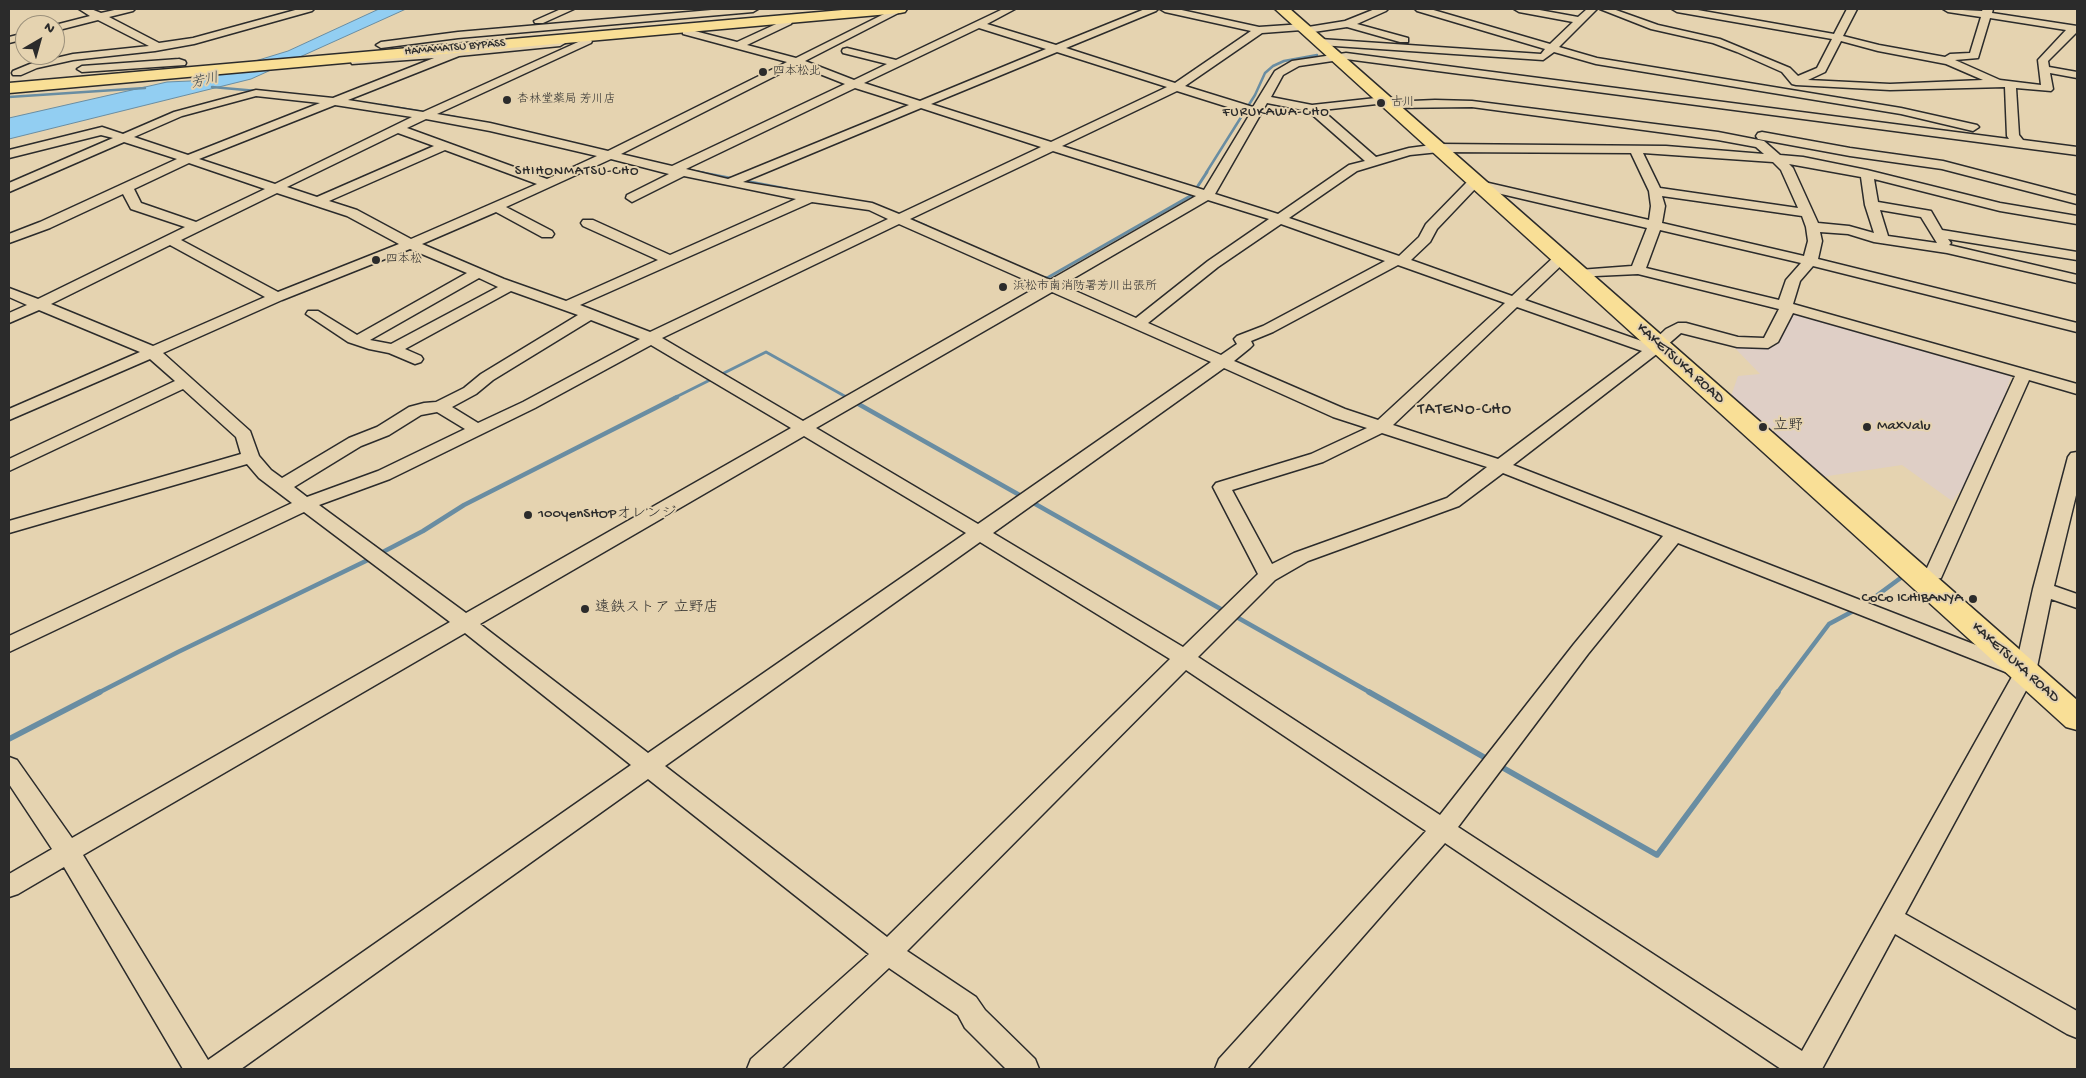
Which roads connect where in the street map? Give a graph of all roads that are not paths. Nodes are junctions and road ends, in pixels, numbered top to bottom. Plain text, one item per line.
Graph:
1 (84, 9) edge
2 (130, 9) edge
3 (309, 9) edge
4 (570, 9) edge
5 (675, 9) edge
6 (753, 9) edge
7 (901, 9) edge
8 (1010, 9) edge
9 (1153, 9) edge
10 (1165, 9) edge
11 (1282, 9) edge
12 (1383, 9) edge
13 (1420, 9) edge
14 (1519, 9) edge
15 (1592, 9) edge
16 (1605, 9) edge
17 (1677, 9) edge
18 (1948, 9) edge
19 (1848, 10) edge
20 (620, 11) dead end
21 (813, 12) edge
22 (1987, 12) edge
23 (99, 17) junction
24 (657, 17) junction
25 (643, 18) junction
26 (1580, 20) junction
27 (1698, 21) edge
28 (787, 22) junction
29 (978, 24) junction
30 (1347, 24) junction
31 (65, 26) edge
32 (529, 28) junction
33 (2075, 29) edge
34 (1259, 30) junction
35 (686, 32) junction
36 (1310, 33) junction
37 (1836, 37) junction
38 (587, 41) junction
39 (158, 46) junction
40 (737, 46) junction
41 (374, 47) junction
42 (1552, 48) junction
43 (1054, 49) junction
44 (1440, 50) junction
45 (847, 51) dead end
46 (456, 53) junction
47 (1336, 57) junction
48 (1543, 57) junction
49 (796, 61) junction
50 (1949, 61) junction
51 (351, 62) dead end
52 (896, 63) junction
53 (176, 68) junction
54 (2044, 69) junction
55 (11, 75) edge
56 (2077, 75) edge
57 (1521, 79) junction
58 (1796, 81) junction
59 (1998, 83) junction
60 (855, 84) junction
61 (2010, 84) junction
62 (9, 88) edge
63 (1176, 88) junction
64 (1773, 90) junction
65 (1795, 94) junction
66 (1264, 99) junction
67 (333, 101) junction
68 (1387, 103) junction
69 (920, 104) junction
70 (1312, 108) junction
71 (1256, 112) junction
72 (425, 116) junction
73 (1764, 128) junction
74 (398, 129) junction
75 (124, 138) junction
76 (2017, 140) junction
77 (445, 146) junction
78 (1050, 146) junction
79 (1439, 148) junction
80 (1635, 150) junction
81 (2077, 151) edge
82 (9, 154) edge
83 (607, 156) junction
84 (188, 159) junction
85 (1780, 160) junction
86 (1373, 161) junction
87 (677, 172) junction
88 (1867, 174) junction
89 (547, 183) junction
90 (729, 183) junction
91 (1480, 185) junction
92 (126, 186) junction
93 (9, 188) edge
94 (278, 188) junction
95 (1655, 191) junction
96 (1208, 195) junction
97 (632, 198) dead end
98 (810, 198) junction
99 (2077, 200) edge
100 (317, 202) junction
101 (1872, 205) junction
102 (496, 207) junction
103 (1806, 213) junction
104 (902, 217) junction
105 (1278, 218) junction
106 (2077, 220) edge
107 (588, 223) dead end
108 (1655, 225) junction
109 (197, 227) junction
110 (1813, 227) junction
111 (1938, 233) junction
112 (547, 234) dead end
113 (9, 239) edge
114 (1882, 239) junction
115 (171, 240) junction
116 (410, 244) junction
117 (1947, 249) junction
118 (2077, 256) edge
119 (1561, 258) junction
120 (670, 260) junction
121 (1399, 260) junction
122 (1810, 261) junction
123 (1638, 270) junction
124 (478, 273) junction
125 (1579, 274) junction
126 (2077, 279) edge
127 (510, 286) junction
128 (1050, 286) junction
129 (9, 292) edge
130 (276, 297) junction
131 (1515, 301) junction
132 (40, 304) junction
133 (566, 306) junction
134 (1787, 306) junction
135 (313, 314) dead end
136 (590, 314) junction
137 (9, 319) edge
138 (1137, 324) junction
139 (2077, 328) edge
140 (650, 338) junction
141 (358, 340) junction
142 (1656, 348) junction
143 (394, 349) junction
144 (151, 351) junction
145 (415, 359) dead end
146 (1222, 362) junction
147 (2024, 374) junction
148 (185, 382) junction
149 (2077, 389) edge
150 (440, 407) junction
151 (9, 415) edge
152 (1381, 427) junction
153 (803, 428) junction
154 (476, 429) junction
155 (251, 457) junction
156 (2077, 457) edge
157 (9, 466) edge
158 (1501, 466) junction
159 (282, 486) junction
160 (2072, 496) edge
161 (305, 504) junction
162 (9, 527) edge
163 (978, 532) junction
164 (1674, 535) junction
165 (1916, 574) junction
166 (1268, 575) junction
167 (2043, 589) junction
168 (2077, 601) edge
169 (464, 622) junction
170 (9, 645) edge
171 (1184, 658) junction
172 (2025, 672) junction
173 (2077, 718) edge
174 (9, 766) edge
175 (647, 766) junction
176 (1442, 830) junction
177 (68, 852) junction
178 (9, 886) edge
179 (1890, 918) junction
180 (888, 953) junction
181 (2077, 1025) edge
182 (198, 1069) edge
183 (218, 1069) edge
184 (761, 1069) edge
185 (1025, 1069) edge
186 (1229, 1069) edge
187 (1806, 1069) edge

1 - 23 street
2 - 23 street
3 - 39 street
4 - 32 street
5 - 24 street
6 - 24 street
7 - 21 highway, HAMAMATSU BYPASS
7 - 49 street
8 - 29 street
9 - 43 street
10 - 34 street
11 - 36 highway, KAKETSUKA ROAD
12 - 30 street
13 - 42 street
14 - 26 street
15 - 26 street
16 - 27 street
17 - 27 street
18 - 22 street
19 - 37 street
20 - 25 street
21 - 28 street
21 - 41 highway, HAMAMATSU BYPASS
21 - 53 highway, HAMAMATSU BYPASS
22 - 33 street
22 - 50 street
23 - 31 street
23 - 39 street
24 - 25 street
25 - 32 street
26 - 42 street
27 - 37 street
27 - 58 street
28 - 35 street
28 - 40 street
29 - 43 street
29 - 52 street
30 - 36 street
30 - 44 street
32 - 41 street
33 - 54 street
34 - 36 street
34 - 63 street
35 - 38 street
35 - 40 street
36 - 44 street
36 - 47 highway, KAKETSUKA ROAD
37 - 50 street
37 - 58 street
38 - 46 street
38 - 72 street
39 - 55 street
40 - 49 street
41 - 55 highway, HAMAMATSU BYPASS
42 - 48 street
42 - 64 street
43 - 63 street
43 - 69 street
44 - 48 street
45 - 52 street
46 - 51 street
46 - 67 street
47 - 57 street
47 - 66 street
47 - 68 highway, KAKETSUKA ROAD
48 - 57 street
49 - 60 street
49 - 83 street
50 - 59 street
52 - 60 street
53 - 55 street
53 - 62 highway, HAMAMATSU BYPASS
54 - 56 street
54 - 61 street
57 - 73 street
58 - 59 street
58 - 65 street
59 - 61 street
60 - 69 street
60 - 87 street
61 - 76 street
63 - 71 street
63 - 78 street
64 - 65 street
64 - 73 street
65 - 76 street
66 - 70 street
66 - 71 street
67 - 72 street
67 - 75 street
67 - 84 street
68 - 70 street
68 - 73 street
68 - 79 highway, KAKETSUKA ROAD
69 - 78 street
69 - 90 street
70 - 86 street
71 - 96 street
72 - 74 street
72 - 83 street
73 - 76 street
73 - 85 street
73 - 99 street
74 - 77 street
74 - 94 street
75 - 82 street
75 - 84 street
75 - 93 street
76 - 81 street
77 - 89 street
77 - 100 street
78 - 96 street
78 - 104 street
79 - 80 street
79 - 86 street
79 - 91 highway, KAKETSUKA ROAD
80 - 85 street
80 - 95 street
83 - 87 street
83 - 89 street
84 - 92 street
84 - 94 street
85 - 88 street
85 - 103 street
86 - 105 street
87 - 90 street
87 - 97 street
88 - 101 street
88 - 106 street
89 - 102 street
90 - 98 street
91 - 108 street
91 - 119 highway, KAKETSUKA ROAD
91 - 121 street
92 - 109 street
92 - 113 street
94 - 100 street
94 - 109 street
95 - 103 street
95 - 108 street
96 - 105 street
96 - 128 street
98 - 104 street
98 - 120 street
100 - 116 street
101 - 111 street
101 - 114 street
102 - 112 street
102 - 116 street
103 - 110 street
104 - 128 street
104 - 140 street
105 - 121 street
105 - 138 street
107 - 120 street
108 - 122 street
108 - 123 street
109 - 115 street
110 - 114 street
110 - 122 street
111 - 117 street
111 - 118 street
114 - 117 street
115 - 130 street
115 - 132 street
116 - 124 street
116 - 130 street
117 - 126 street
119 - 125 highway, KAKETSUKA ROAD
119 - 131 street
120 - 133 street
121 - 131 street
121 - 146 street
122 - 134 street
122 - 139 street
123 - 125 street
123 - 134 street
124 - 127 street
124 - 141 street
125 - 142 highway, KAKETSUKA ROAD
127 - 133 street
127 - 143 street
128 - 138 street
128 - 153 street
129 - 132 street
130 - 144 street
131 - 142 street
131 - 152 street
132 - 137 street
132 - 144 street
133 - 136 street
134 - 142 street
134 - 147 street
135 - 141 street
136 - 140 street
136 - 150 street
138 - 146 street
140 - 153 street
140 - 154 street
141 - 143 street
142 - 158 street
142 - 165 highway, KAKETSUKA ROAD
143 - 145 street
144 - 148 street
144 - 151 street
146 - 152 street
146 - 163 street
147 - 149 street
147 - 165 street
148 - 155 street
148 - 157 street
150 - 154 street
150 - 159 street
152 - 158 street
152 - 166 street
153 - 163 street
153 - 169 street
154 - 161 street
155 - 159 street
155 - 162 street
156 - 160 street
158 - 164 street
158 - 166 street
159 - 161 street
160 - 167 street
161 - 169 street
161 - 170 street
163 - 171 street
163 - 175 street
164 - 172 street
164 - 176 street
165 - 172 highway, KAKETSUKA ROAD
166 - 171 street
167 - 168 street
167 - 172 street
169 - 175 street
169 - 177 street
171 - 176 street
171 - 180 street
172 - 173 highway, KAKETSUKA ROAD
172 - 179 street
174 - 177 street
175 - 180 street
175 - 183 street
176 - 186 street
176 - 187 street
177 - 178 street
177 - 182 street
179 - 181 street
179 - 187 street
180 - 184 street
180 - 185 street

